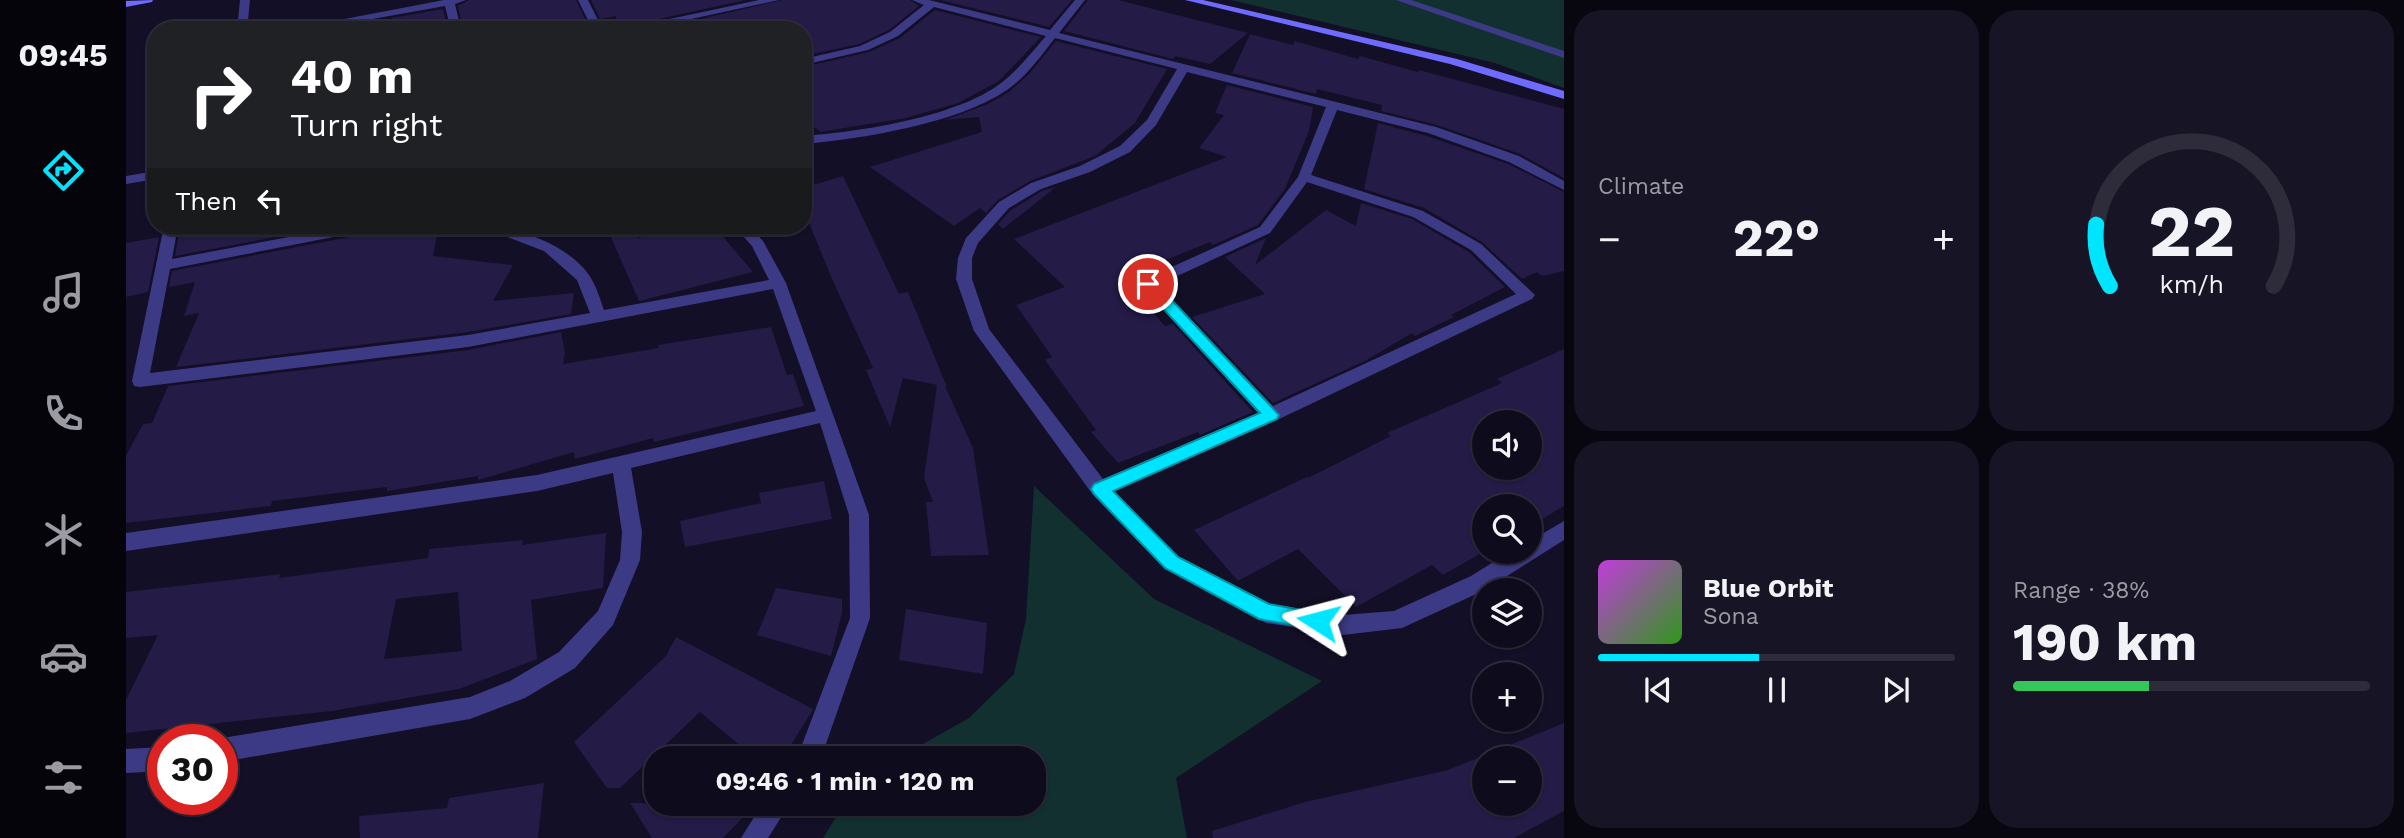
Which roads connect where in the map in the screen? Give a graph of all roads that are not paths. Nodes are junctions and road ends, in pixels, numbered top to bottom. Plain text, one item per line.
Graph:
1 (148, 0) edge
2 (245, 0) edge
3 (583, 0) edge
4 (774, 0) edge
5 (917, 0) edge
6 (1080, 0) edge
7 (1190, 0) edge
8 (1401, 0) edge
9 (455, 1) edge
10 (127, 3) edge
11 (932, 4) junction
12 (244, 21) edge
13 (343, 21) edge
14 (456, 21) edge
15 (594, 21) edge
16 (669, 21) edge
17 (1050, 34) junction
18 (1564, 55) edge
19 (812, 60) edge
20 (1184, 68) junction
21 (1564, 95) edge
22 (1333, 105) junction
23 (812, 140) edge
24 (147, 176) edge
25 (1304, 177) junction
26 (126, 180) edge
27 (1564, 186) edge
28 (170, 235) edge
29 (322, 235) edge
30 (515, 235) edge
31 (750, 235) edge
32 (165, 265) junction
33 (778, 283) junction
34 (600, 318) junction
35 (826, 415) junction
36 (1271, 415) junction
37 (621, 465) junction
38 (1100, 489) junction
39 (1564, 529) edge
40 (126, 542) edge
41 (1542, 543) edge
42 (1508, 564) edge
43 (813, 746) edge
44 (238, 747) edge
45 (147, 760) edge
46 (126, 761) edge
47 (769, 816) edge
48 (753, 838) edge

1 - 10 street
2 - 12 street
3 - 15 street
4 - 16 street
5 - 11 street
6 - 17 street
7 - 21 street
8 - 18 street
9 - 13 street
9 - 14 street
11 - 17 street
11 - 19 street
17 - 20 street
17 - 23 street
20 - 22 street
20 - 38 street
22 - 25 street
22 - 27 street
24 - 26 street
25 - 36 street
25 - 36 street
28 - 32 street
29 - 32 street
30 - 34 street
31 - 33 street
32 - 34 street
33 - 34 street
33 - 35 street
35 - 37 street
35 - 43 street
36 - 38 street
37 - 40 street
37 - 44 street
38 - 42 street
39 - 41 street
45 - 46 street
47 - 48 street

